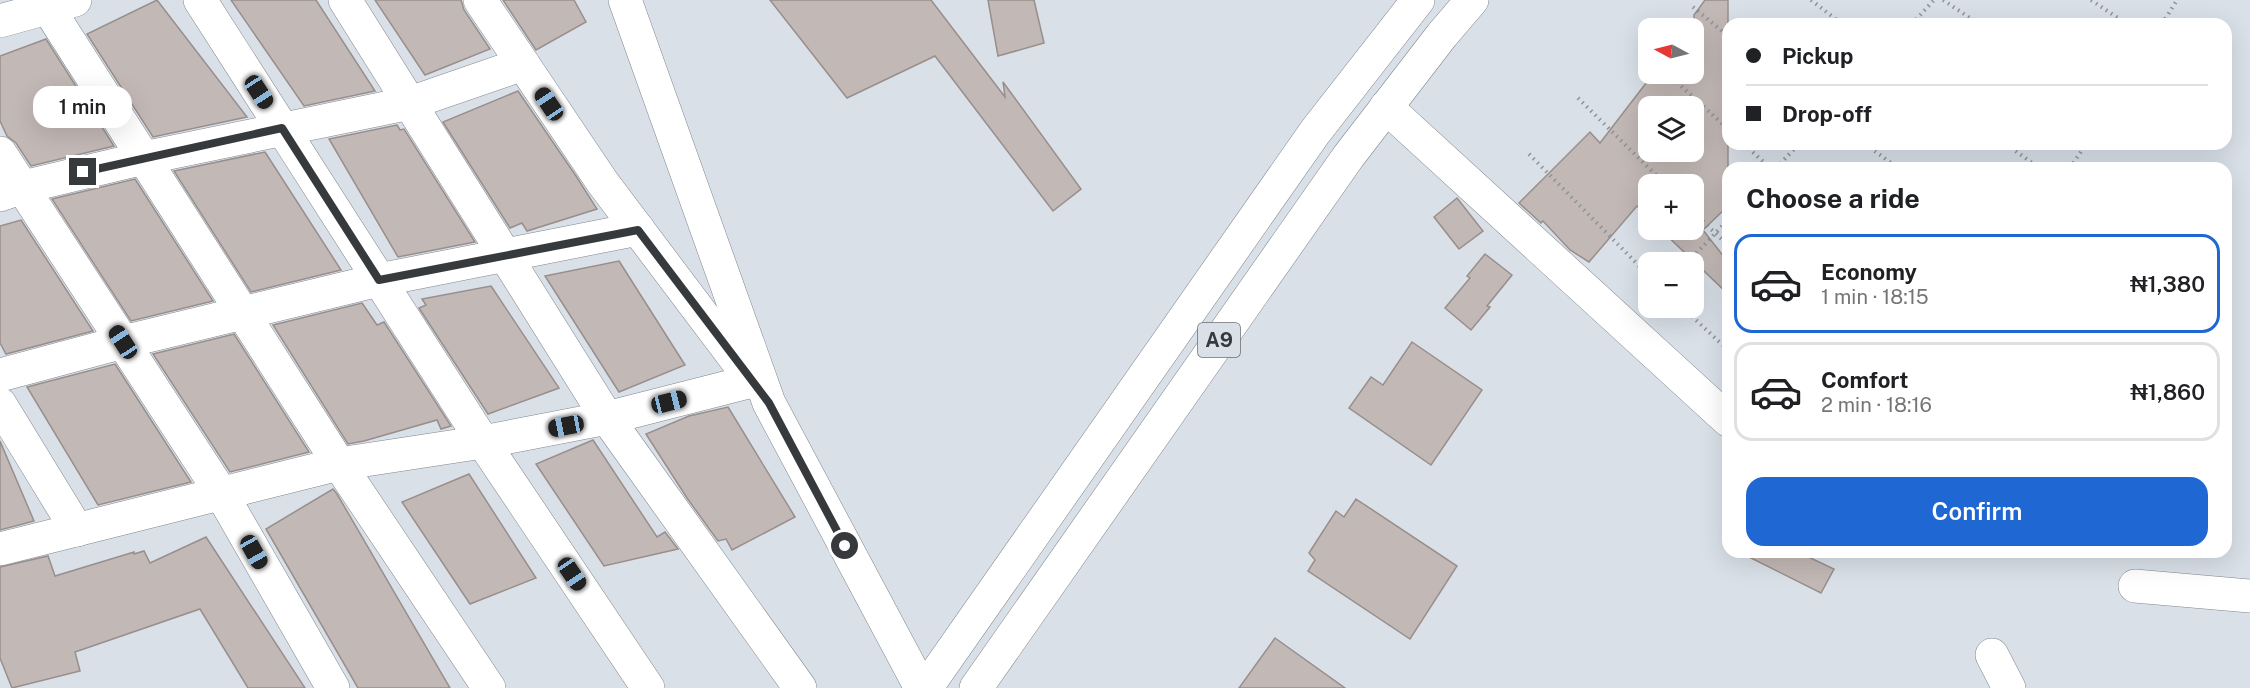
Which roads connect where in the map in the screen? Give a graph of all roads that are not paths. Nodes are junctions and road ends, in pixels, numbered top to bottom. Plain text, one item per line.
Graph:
1 (200, 0) edge
2 (345, 0) edge
3 (480, 0) edge
4 (625, 0) edge
5 (1418, 0) edge
6 (1472, 0) edge
7 (55, 2) edge
8 (0, 21) edge
9 (523, 64) junction
10 (410, 103) junction
11 (1386, 106) junction
12 (282, 128) junction
13 (0, 153) edge
14 (144, 158) junction
15 (11, 191) edge
16 (638, 230) junction
17 (505, 255) junction
18 (379, 280) junction
19 (244, 314) junction
20 (123, 342) junction
21 (0, 375) edge
22 (760, 392) junction
23 (0, 404) edge
24 (1722, 414) edge
25 (607, 418) junction
26 (483, 442) junction
27 (339, 464) junction
28 (221, 493) junction
29 (77, 530) junction
30 (0, 549) edge
31 (2135, 586) dead end
32 (2250, 596) edge
33 (1992, 655) dead end
34 (333, 688) edge
35 (489, 688) edge
36 (648, 688) edge
37 (800, 688) edge
38 (921, 688) edge
39 (926, 688) edge
40 (976, 688) edge
41 (2008, 688) edge

1 - 12 main road
2 - 10 main road
3 - 9 main road
4 - 22 main road
5 - 39 main road, A9
6 - 11 main road, A9
7 - 8 main road
7 - 14 main road
9 - 10 main road
9 - 16 main road
10 - 12 main road
10 - 17 main road
11 - 24 main road
11 - 40 main road, A9
12 - 14 main road
12 - 18 main road
13 - 15 main road
14 - 15 main road
14 - 19 main road
15 - 20 main road
16 - 17 main road
16 - 22 main road
17 - 18 main road
17 - 25 main road
18 - 19 main road
18 - 26 main road
19 - 20 main road
19 - 27 main road
20 - 21 main road
20 - 28 main road
22 - 25 main road
22 - 38 main road
23 - 29 main road
25 - 26 main road
25 - 37 main road
26 - 27 main road
26 - 36 main road
27 - 28 main road
27 - 35 main road
28 - 29 main road
28 - 34 main road
29 - 30 main road
31 - 32 main road
33 - 41 main road

